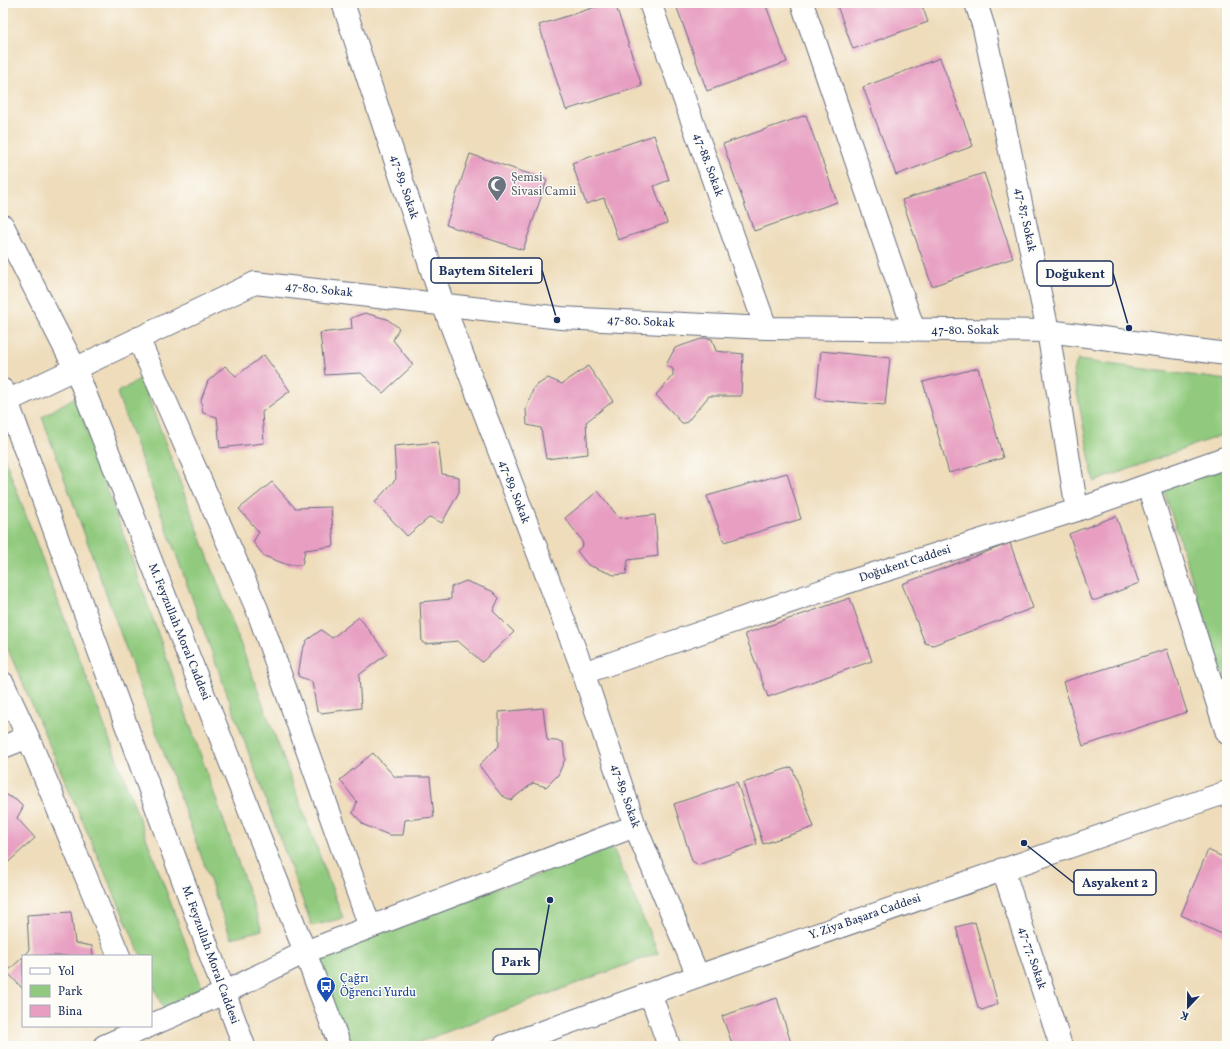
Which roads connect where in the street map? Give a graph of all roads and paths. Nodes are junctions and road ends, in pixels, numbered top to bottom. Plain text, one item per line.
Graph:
1 (343, 3) edge
2 (650, 3) edge
3 (802, 3) edge
4 (976, 3) edge
5 (3, 226) edge
6 (443, 304) junction
7 (766, 328) junction
8 (914, 330) junction
9 (1048, 331) junction
10 (138, 338) junction
11 (1227, 354) edge
12 (76, 370) junction
13 (4, 398) edge
14 (1227, 457) edge
15 (1148, 486) junction
16 (1077, 510) junction
17 (583, 673) junction
18 (3, 684) edge
19 (1227, 733) edge
20 (28, 737) junction
21 (3, 747) edge
22 (1227, 792) edge
23 (635, 826) junction
24 (1003, 869) junction
25 (370, 927) junction
26 (305, 952) junction
27 (119, 955) edge
28 (698, 976) junction
29 (224, 993) junction
30 (650, 993) junction
31 (152, 1025) edge
32 (147, 1027) edge
33 (104, 1046) edge
34 (244, 1046) edge
35 (340, 1046) edge
36 (504, 1046) edge
37 (669, 1046) edge
38 (1061, 1046) edge

1 - 6 street, 47-89. Sokak
2 - 7 street, 47-88. Sokak
3 - 8 street
4 - 9 street, 47-87. Sokak
5 - 12 street, M. Feyzullah Moral Caddesi
6 - 7 street, 47-80. Sokak
6 - 10 street, 47-80. Sokak
6 - 17 street, 47-89. Sokak
7 - 8 street, 47-80. Sokak
8 - 9 street, 47-80. Sokak
9 - 11 street, 47-80. Sokak
9 - 16 street, 47-87. Sokak
10 - 12 street, 47-80. Sokak
10 - 25 street
12 - 13 street, 47-80. Sokak
12 - 26 street, M. Feyzullah Moral Caddesi
13 - 29 street, M. Feyzullah Moral Caddesi
14 - 15 street, Doğukent Caddesi
15 - 16 street, Doğukent Caddesi
15 - 19 street
16 - 17 street, Doğukent Caddesi
17 - 23 street, 47-89. Sokak
18 - 20 street
20 - 21 street
20 - 27 street
22 - 24 street, Y. Ziya Başara Caddesi
23 - 25 street
23 - 28 street, 47-89. Sokak
24 - 28 street, Y. Ziya Başara Caddesi
24 - 38 street, 47-77. Sokak
25 - 26 street
26 - 29 street
26 - 35 street, M. Feyzullah Moral Caddesi
28 - 30 street, Y. Ziya Başara Caddesi
29 - 31 street
29 - 34 street, M. Feyzullah Moral Caddesi
30 - 36 street, Y. Ziya Başara Caddesi
30 - 37 street
32 - 33 street

